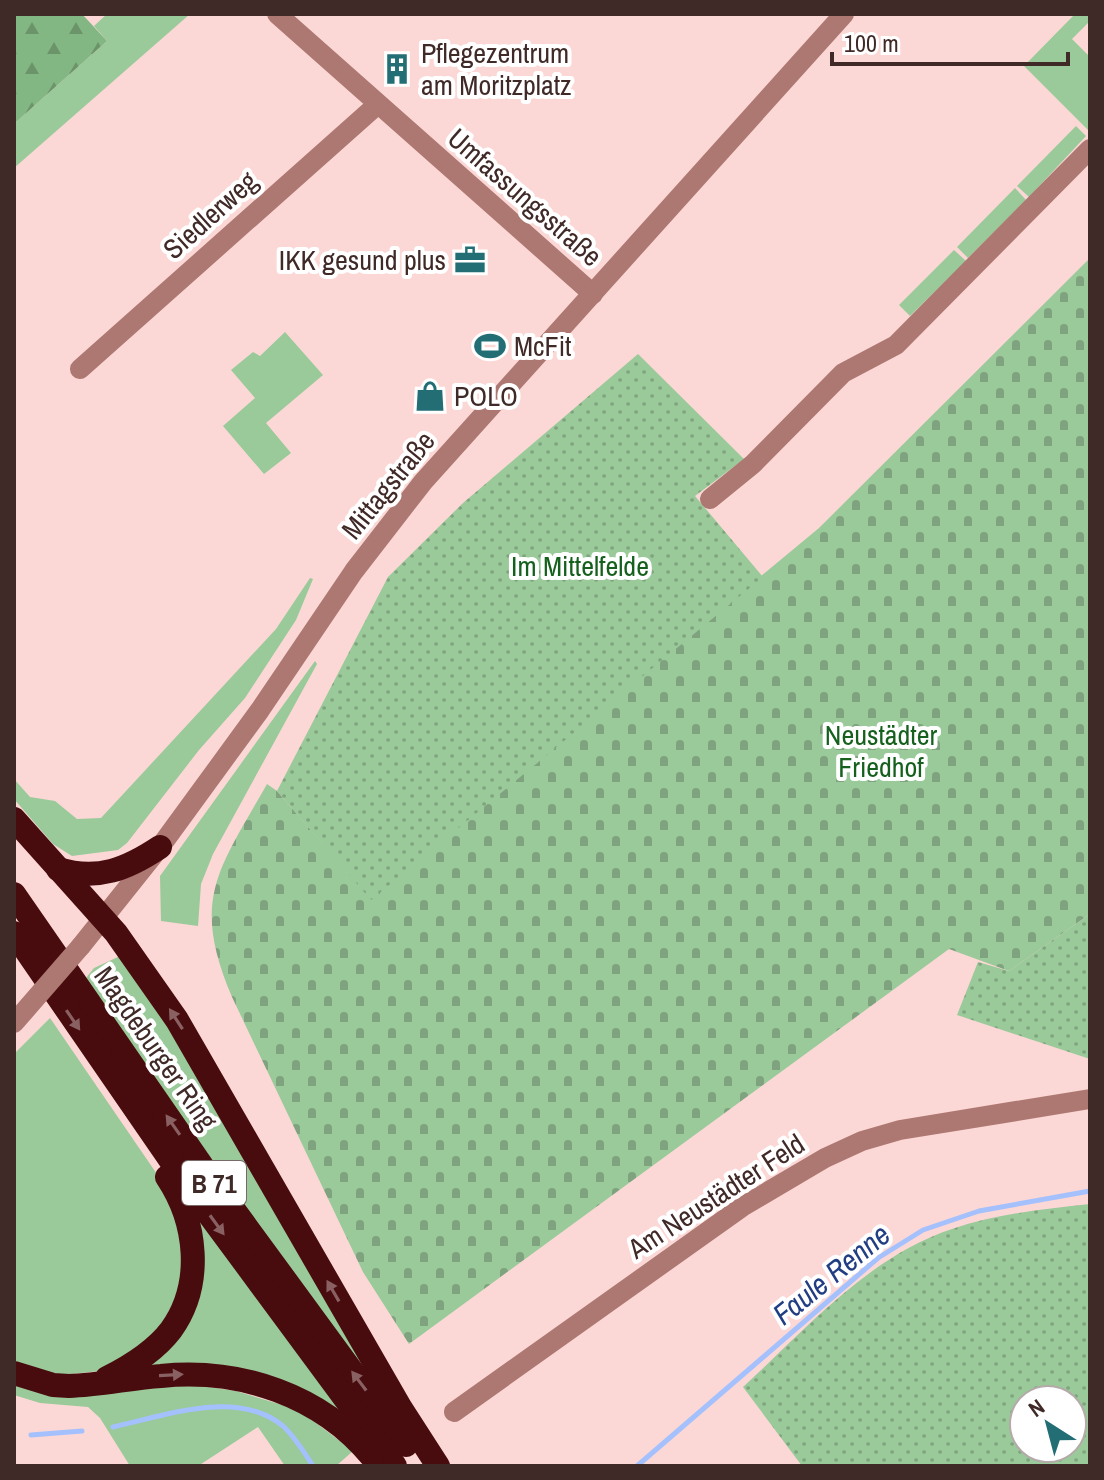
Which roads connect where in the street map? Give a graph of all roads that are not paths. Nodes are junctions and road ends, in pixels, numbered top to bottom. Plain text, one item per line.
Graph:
1 (277, 14) edge
2 (844, 14) edge
3 (378, 104) junction
4 (1090, 149) edge
5 (593, 294) junction
6 (80, 369) dead end
7 (710, 499) dead end
8 (14, 819) edge
9 (160, 847) junction
10 (58, 869) junction
11 (14, 894) edge
12 (103, 918) junction
13 (14, 933) edge
14 (14, 1023) edge
15 (107, 1070) junction
16 (1090, 1099) edge
17 (14, 1373) edge
18 (94, 1384) junction
19 (454, 1412) dead end
20 (379, 1466) edge
21 (395, 1466) edge
22 (422, 1466) edge
23 (438, 1466) edge

1 - 3 street, Umfassungsstraße
2 - 5 street, Mittagstraße
3 - 5 street, Umfassungsstraße
3 - 6 street, Siedlerweg
4 - 7 street
5 - 9 street, Mittagstraße
8 - 10 highway
9 - 10 highway
9 - 12 street, Mittagstraße
10 - 12 highway
22 -> 11 highway, Magdeburger Ring / B 71
12 - 14 street, Mittagstraße, bridge
23 -> 12 highway
13 -> 15 highway, Magdeburger Ring / B 71
15 - 18 highway
15 -> 21 highway, Magdeburger Ring / B 71
16 - 19 street, Am Neustädter Feld
17 - 18 highway
18 -> 20 highway

